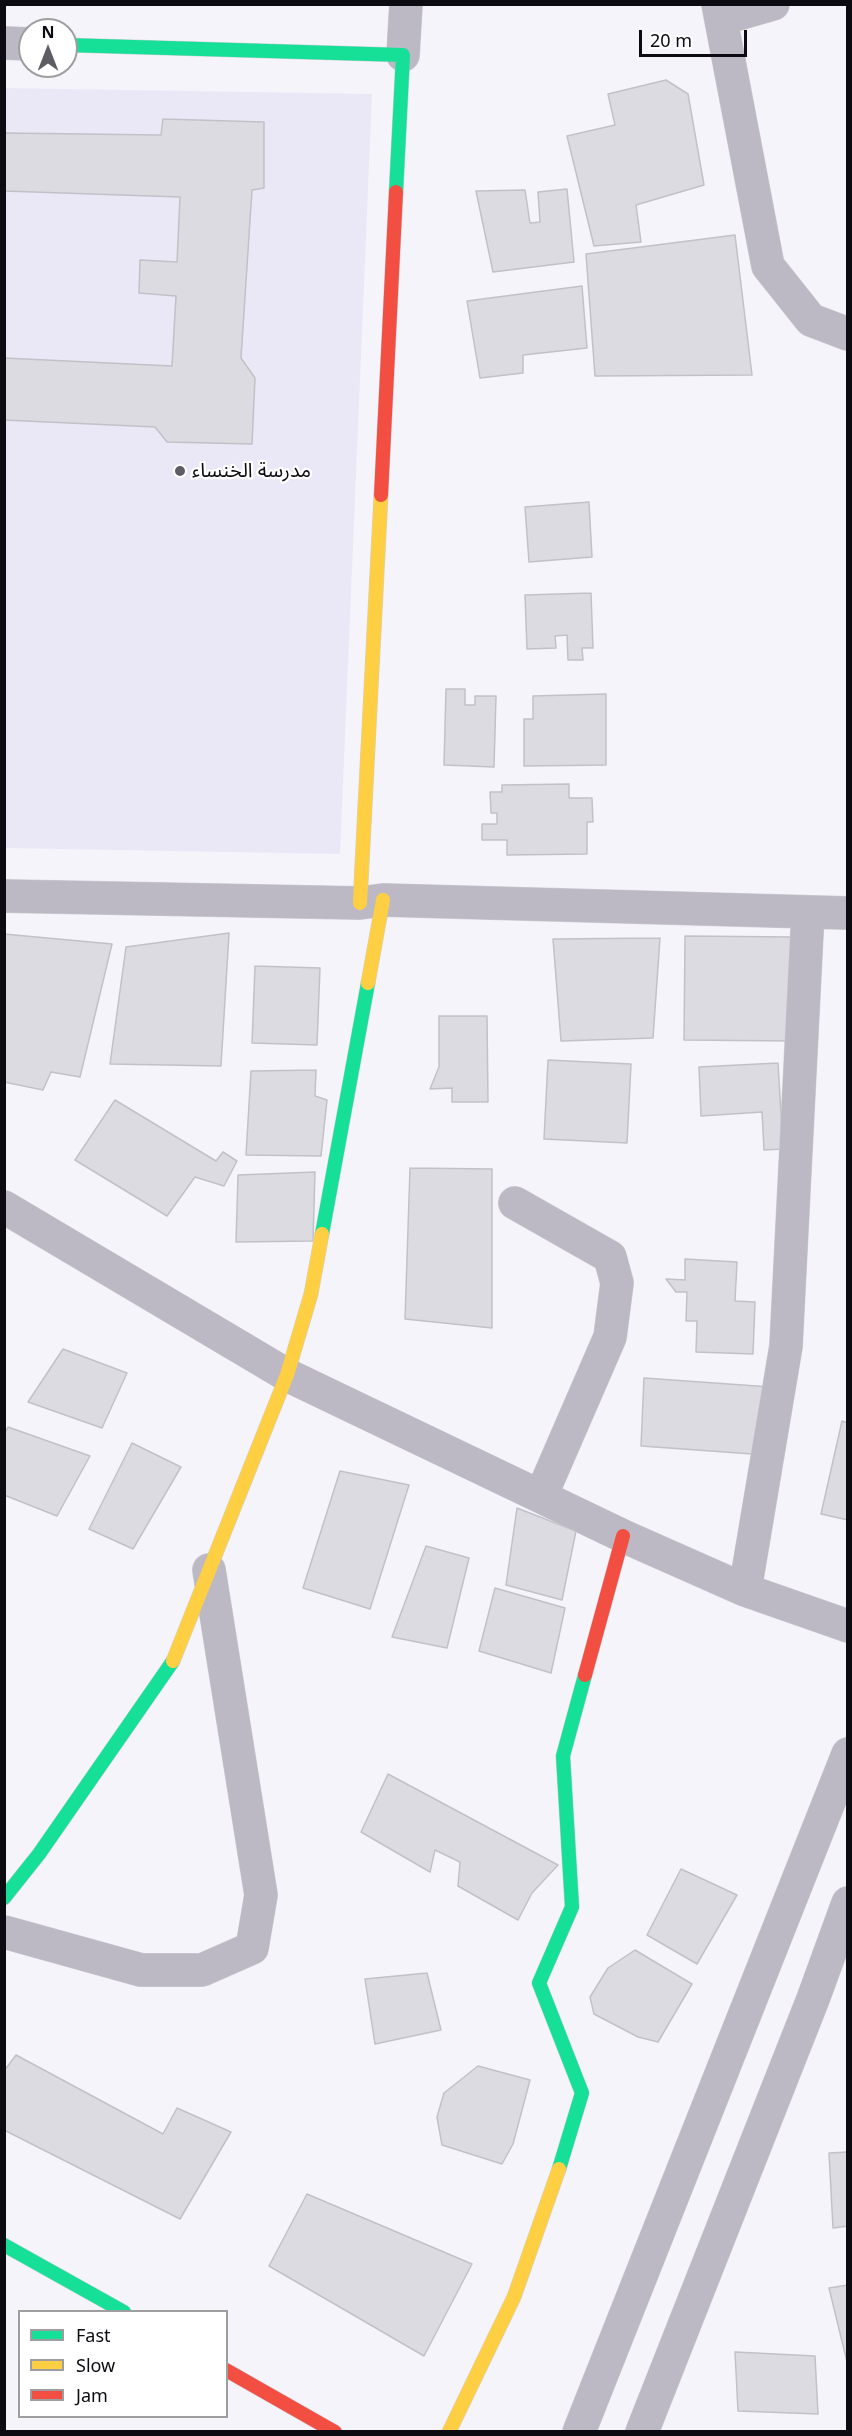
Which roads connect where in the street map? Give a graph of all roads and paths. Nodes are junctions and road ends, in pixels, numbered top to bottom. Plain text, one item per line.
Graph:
1 (406, 4) edge
2 (773, 4) edge
3 (720, 12) edge
4 (78, 45) edge
5 (403, 55) junction
6 (848, 334) edge
7 (4, 896) edge
8 (371, 902) junction
9 (808, 912) junction
10 (848, 913) edge
11 (515, 1203) dead end
12 (4, 1206) edge
13 (287, 1375) junction
14 (541, 1496) junction
15 (623, 1536) junction
16 (209, 1570) junction
17 (746, 1590) junction
18 (848, 1626) edge
19 (848, 1754) edge
20 (4, 1898) edge
21 (848, 1903) edge
22 (4, 1932) edge
23 (4, 2245) edge
24 (120, 2310) edge
25 (228, 2371) edge
26 (320, 2428) edge
27 (449, 2432) edge
28 (579, 2432) edge
29 (642, 2432) edge

1 - 5 street
2 - 3 street
3 - 6 street
4 - 5 street
5 - 8 street
7 - 8 street
8 - 9 street
8 - 13 street
9 - 10 street
9 - 17 street
11 - 14 street
12 - 13 street
13 - 14 street
13 - 16 street
14 - 15 street
15 - 17 street
15 - 27 street
16 - 20 street
16 - 22 street
17 - 18 street
19 - 28 street
21 - 29 street
23 - 24 street
25 - 26 street

